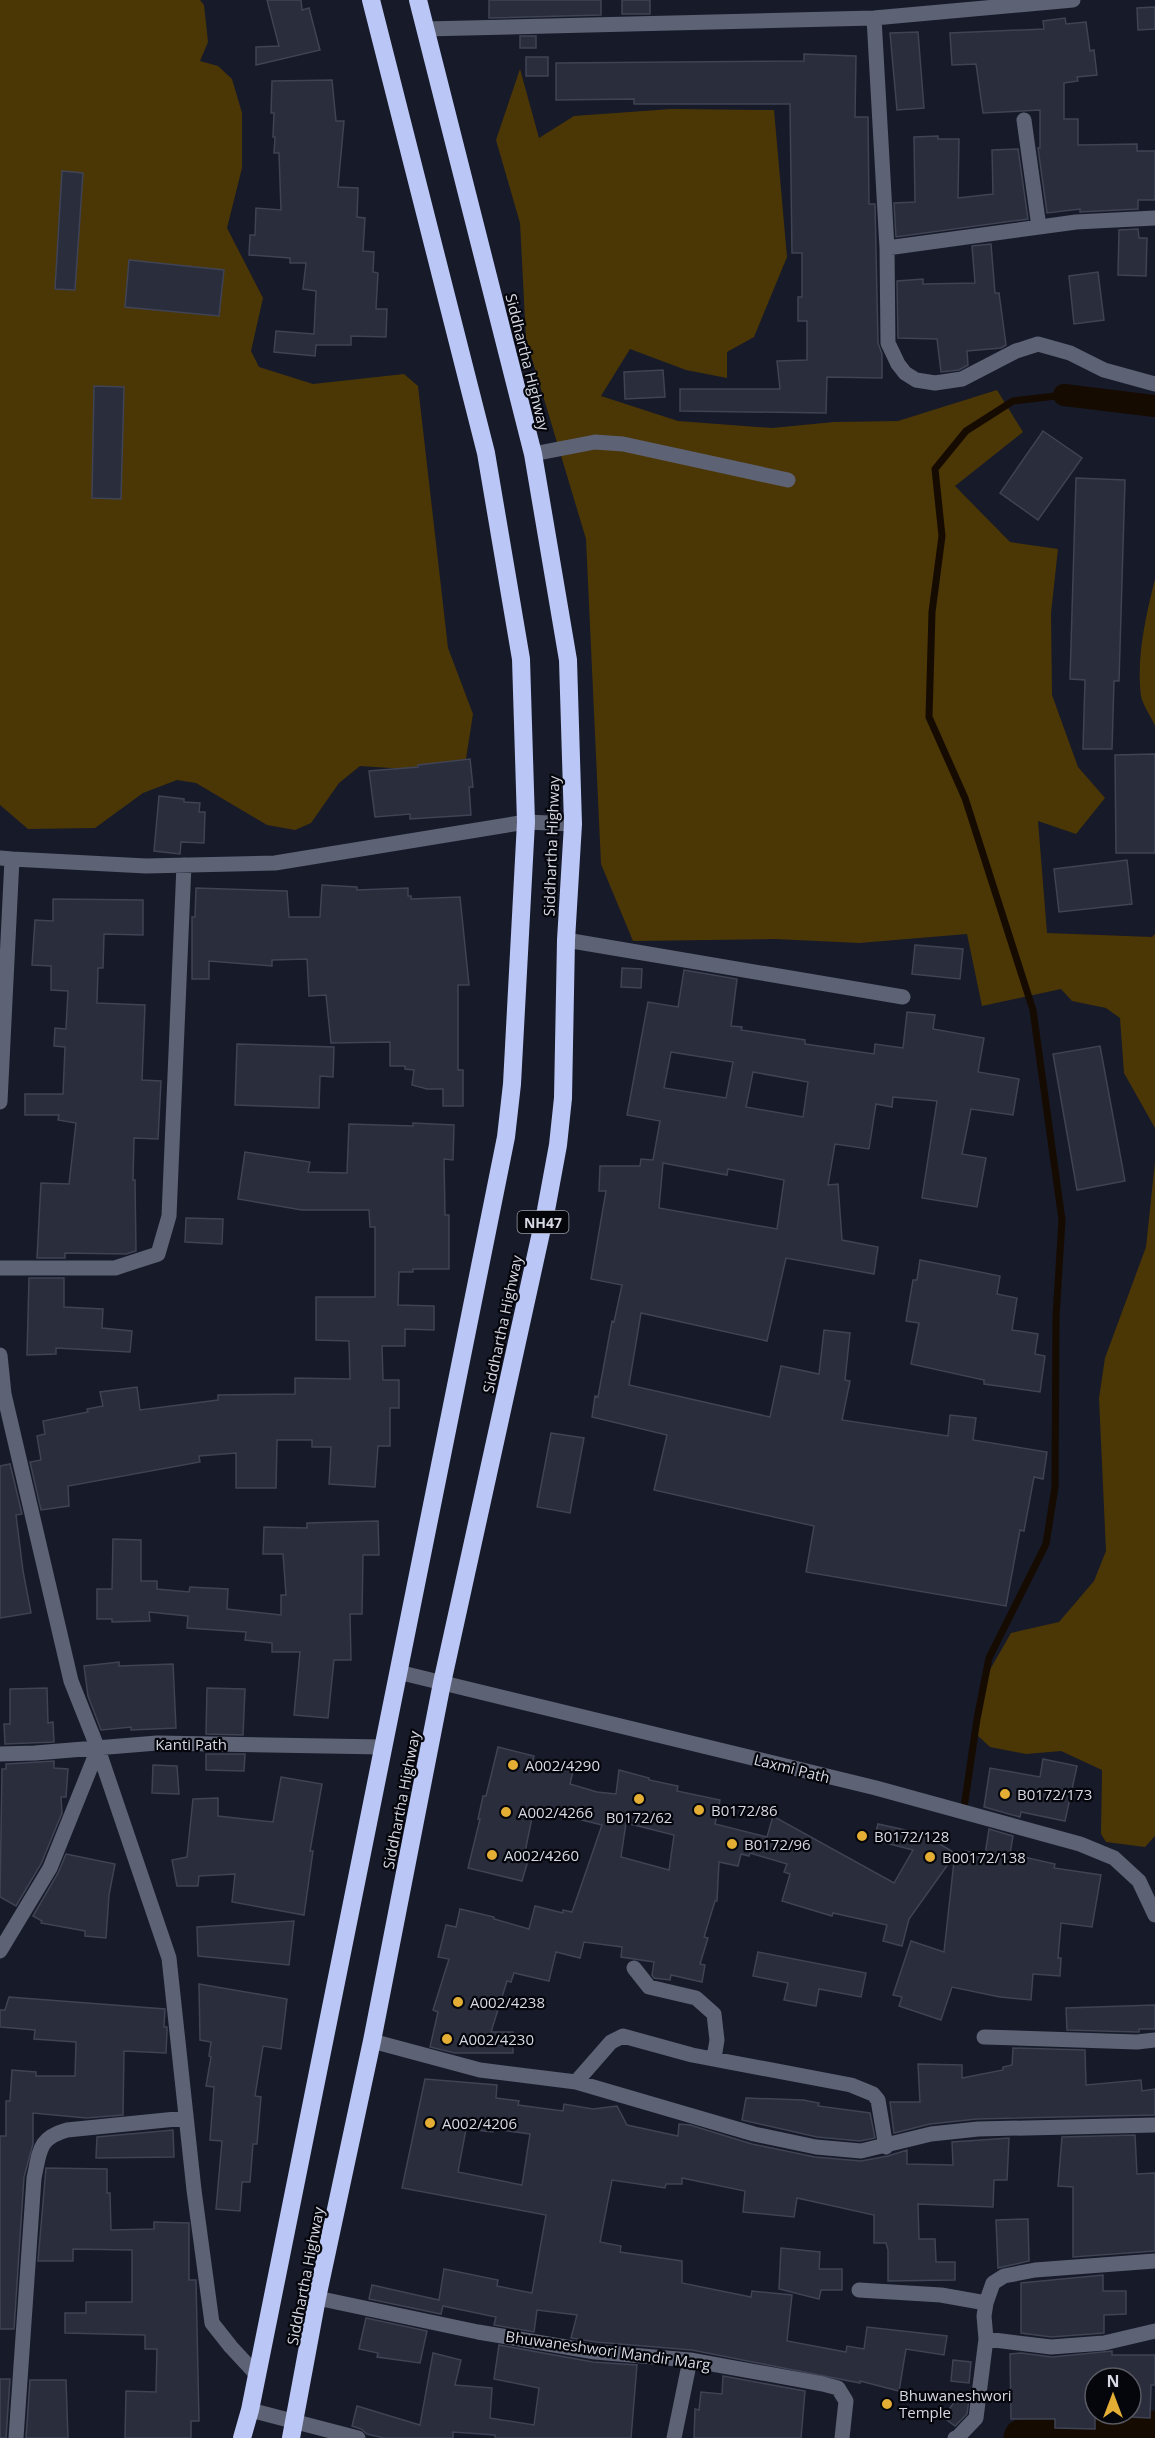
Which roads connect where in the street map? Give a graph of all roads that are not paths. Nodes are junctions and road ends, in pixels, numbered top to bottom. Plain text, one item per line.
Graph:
1 (371, 0) edge
2 (418, 0) edge
3 (1073, 0) edge
4 (945, 6) edge
5 (874, 18) junction
6 (425, 29) junction
7 (1024, 120) dead end
8 (1155, 218) edge
9 (1039, 227) junction
10 (886, 248) junction
11 (1155, 384) edge
12 (533, 454) junction
13 (788, 480) dead end
14 (526, 822) junction
15 (573, 824) junction
16 (6, 858) edge
17 (184, 865) junction
18 (566, 940) junction
19 (903, 997) dead end
20 (0, 1102) edge
21 (0, 1268) edge
22 (0, 1355) edge
23 (398, 1672) junction
24 (442, 1683) junction
25 (383, 1747) junction
26 (98, 1749) junction
27 (0, 1754) edge
28 (1155, 1915) edge
29 (0, 1951) edge
30 (634, 1968) dead end
31 (984, 2037) dead end
32 (1155, 2040) edge
33 (372, 2041) junction
34 (714, 2058) junction
35 (576, 2082) junction
36 (186, 2118) junction
37 (1155, 2125) edge
38 (886, 2147) junction
39 (1155, 2261) edge
40 (859, 2290) dead end
41 (317, 2298) junction
42 (986, 2303) junction
43 (1155, 2331) edge
44 (986, 2339) junction
45 (690, 2360) junction
46 (256, 2374) junction
47 (250, 2410) junction
48 (292, 2430) edge
49 (16, 2438) edge
50 (242, 2438) edge
51 (358, 2438) edge
52 (674, 2438) edge
53 (847, 2438) edge
54 (955, 2438) edge

1 - 14 highway, Siddhartha Highway
2 - 6 highway, Siddhartha Highway / NH47
3 - 4 street
4 - 5 street
5 - 6 street
5 - 10 street
6 - 12 highway, Siddhartha Highway / NH47
7 - 9 street
8 - 9 street
9 - 10 street
10 - 11 street
12 - 13 street
12 - 15 highway, Siddhartha Highway / NH47
14 - 15 street
14 - 17 street
14 - 23 highway, Siddhartha Highway
15 - 18 highway, Siddhartha Highway / NH47
16 - 17 street
16 - 20 street
17 - 21 street
18 - 19 street
18 - 24 highway, Siddhartha Highway / NH47
22 - 26 street
23 - 24 street, Laxmi Path
23 - 25 highway, Siddhartha Highway
24 - 28 street, Laxmi Path
24 - 33 highway, Siddhartha Highway / NH47
25 - 26 street, Kanti Path
25 - 46 highway, Siddhartha Highway
26 - 27 street, Kanti Path
26 - 29 street
26 - 36 street
30 - 34 street
31 - 32 street
33 - 35 street
33 - 41 highway, Siddhartha Highway / NH47
34 - 35 street
34 - 38 street
35 - 38 street
36 - 46 street
36 - 49 street
37 - 38 street
39 - 42 street
40 - 42 street
41 - 45 street, Bhuwaneshwori Mandir Marg
41 - 48 highway, Siddhartha Highway / NH47
42 - 44 street
43 - 44 street
44 - 54 street
45 - 52 street
45 - 53 street, Bhuwaneshwori Mandir Marg
46 - 47 highway, Siddhartha Highway
47 - 48 street
47 - 50 highway, Siddhartha Highway
48 - 51 street

